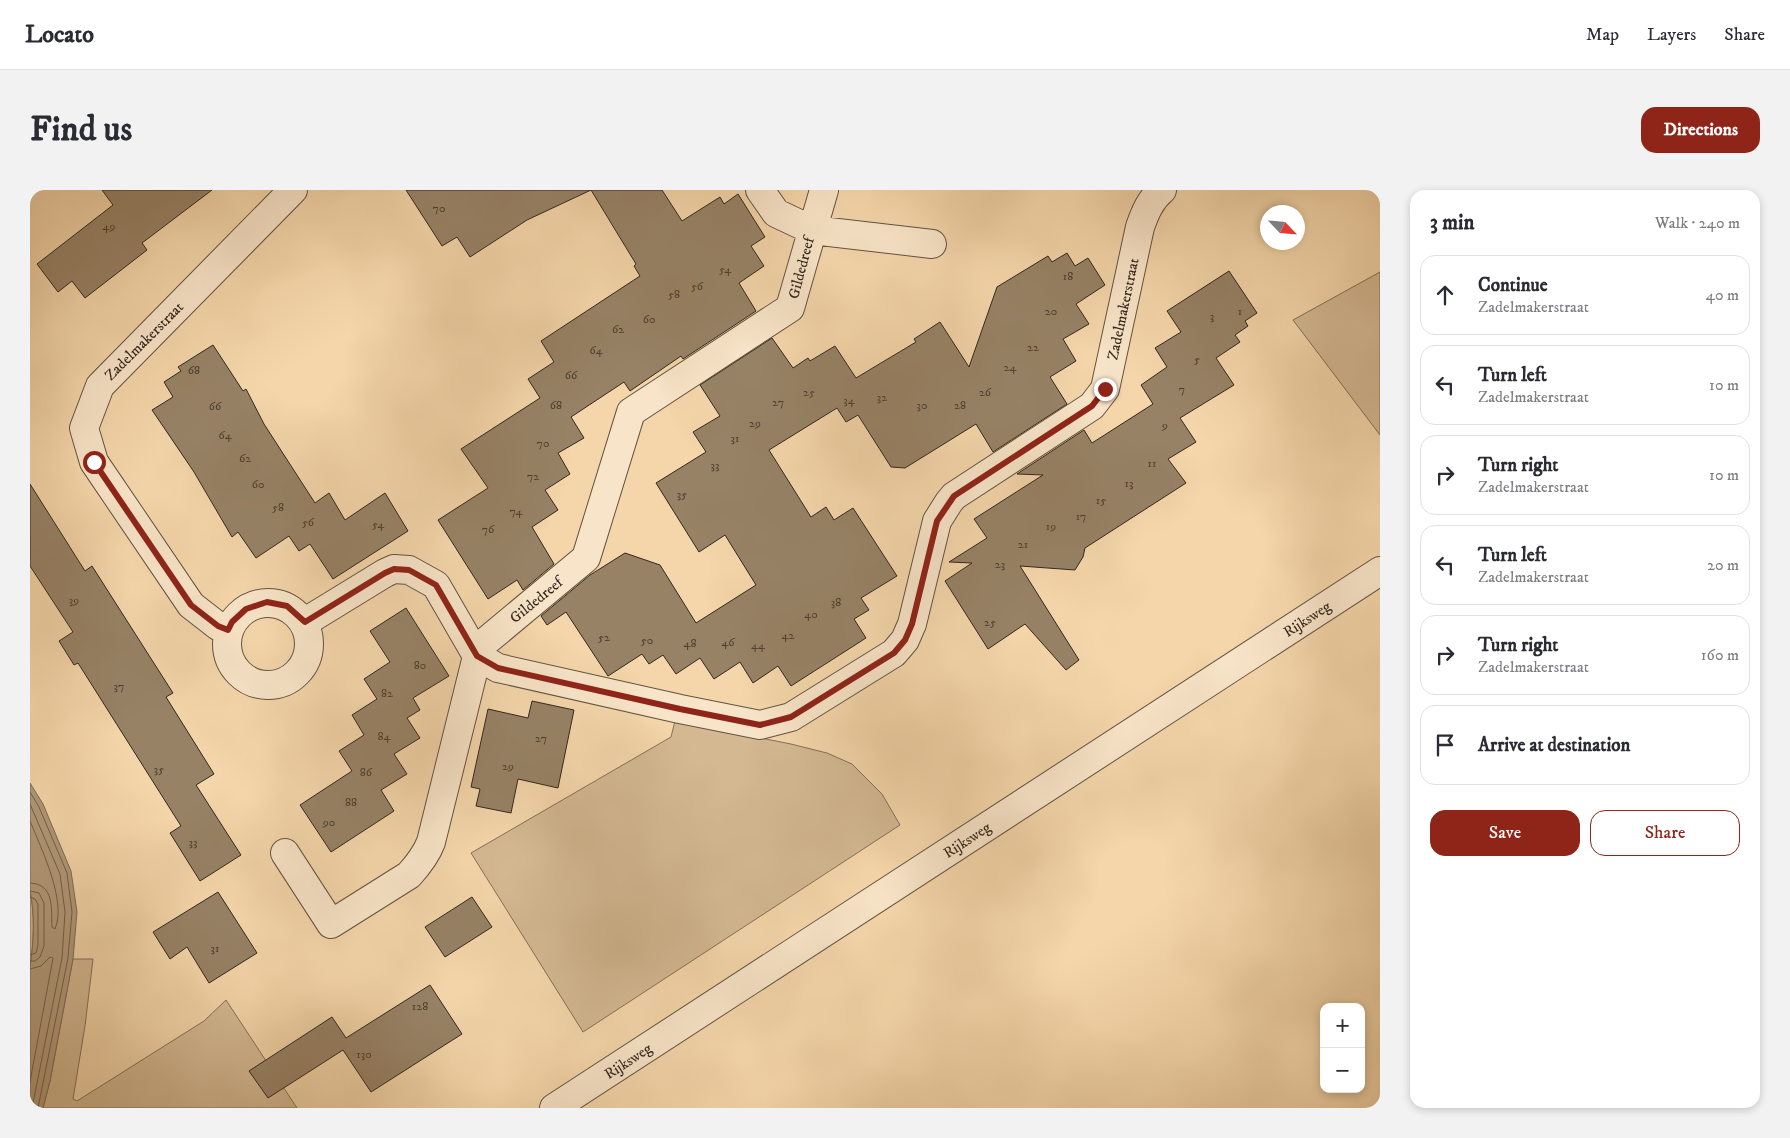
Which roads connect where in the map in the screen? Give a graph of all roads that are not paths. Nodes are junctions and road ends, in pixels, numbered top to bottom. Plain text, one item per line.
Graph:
1 (293, 190) edge
2 (760, 190) edge
3 (824, 190) edge
4 (1162, 190) edge
5 (812, 230) junction
6 (932, 244) dead end
7 (1380, 571) edge
8 (305, 622) junction
9 (228, 630) junction
10 (477, 656) junction
11 (284, 853) dead end
12 (554, 1108) edge

1 - 9 street, Zadelmakerstraat
2 - 5 street, Gildedreef
3 - 5 street, Gildedreef
4 - 10 street, Zadelmakerstraat
5 - 6 street, Gildedreef
5 - 10 street, Gildedreef
7 - 12 street, Rijksweg
8 - 9 street
8 - 9 street
8 - 10 street
10 - 11 street, Gildedreef

